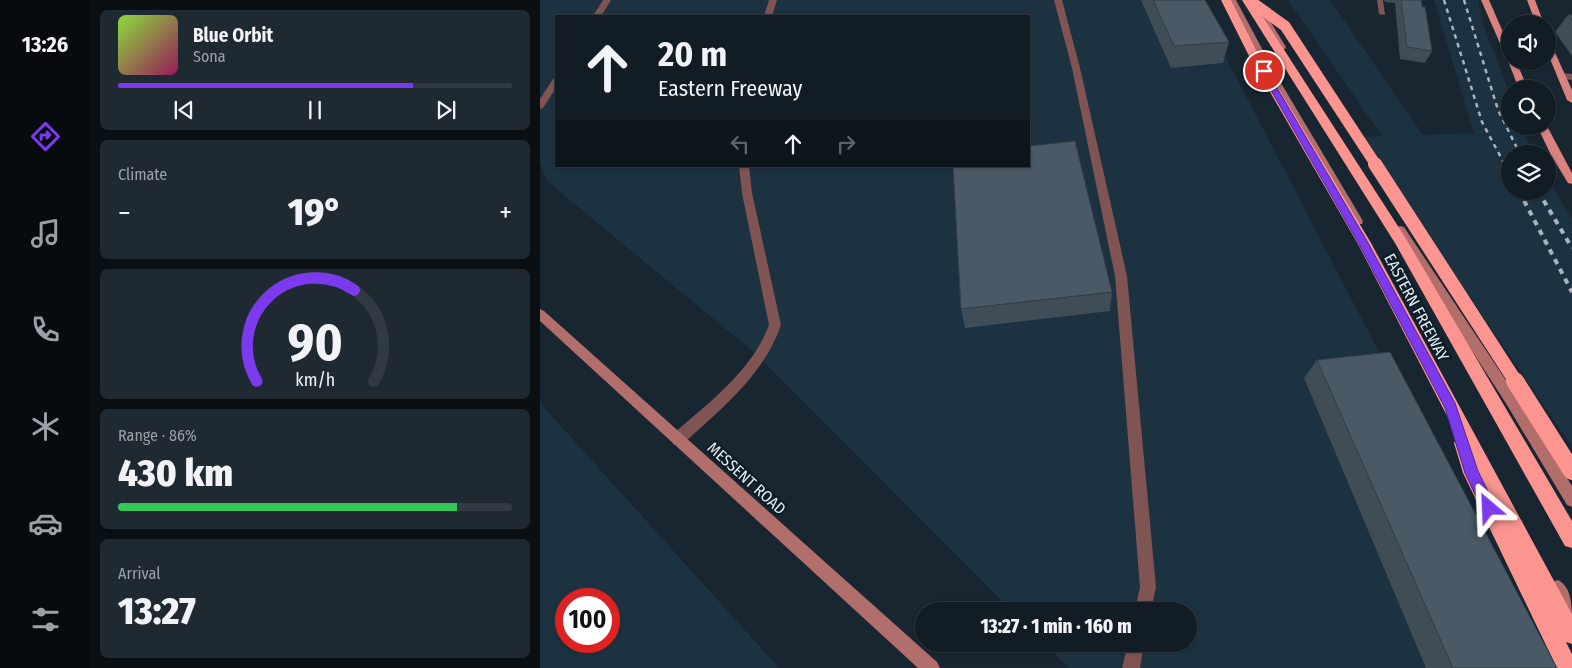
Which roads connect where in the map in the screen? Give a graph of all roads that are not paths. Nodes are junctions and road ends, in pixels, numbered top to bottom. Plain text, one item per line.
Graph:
1 (607, 0) edge
2 (773, 0) edge
3 (1058, 0) edge
4 (1226, 0) edge
5 (1232, 0) edge
6 (1248, 0) edge
7 (1253, 0) edge
8 (1380, 0) edge
9 (1485, 0) edge
10 (1531, 0) edge
11 (1382, 14) dead end
12 (598, 15) edge
13 (768, 15) edge
14 (1537, 15) edge
15 (1501, 36) edge
16 (1556, 64) edge
17 (1561, 76) junction
18 (1572, 77) edge
19 (555, 83) edge
20 (1572, 100) edge
21 (540, 106) edge
22 (1556, 155) joint
23 (1572, 157) edge
24 (744, 167) edge
25 (1572, 181) edge
26 (540, 314) edge
27 (1451, 407) junction
28 (678, 439) junction
29 (1572, 471) edge
30 (1572, 500) edge
31 (1572, 539) edge
32 (1145, 602) edge
33 (1572, 614) edge
34 (1572, 634) edge
35 (1134, 652) edge
36 (931, 668) edge
37 (1131, 668) edge
38 (1568, 668) edge

1 - 12 street
2 - 13 street
3 - 32 street
4 - 27 highway, EASTERN FREEWAY
5 - 33 street
6 - 29 highway, bridge
6 - 31 highway, EASTERN FREEWAY
7 - 30 street
8 - 11 lane
9 - 15 main road
10 - 14 main road
16 - 17 main road
17 - 18 street
17 - 20 main road
19 - 21 street
22 - 23 main road
22 - 25 main road
24 - 28 street
26 - 28 street, MESSENT ROAD
27 - 34 highway, EASTERN FREEWAY
27 - 38 highway
28 - 36 street, MESSENT ROAD
35 - 37 street

